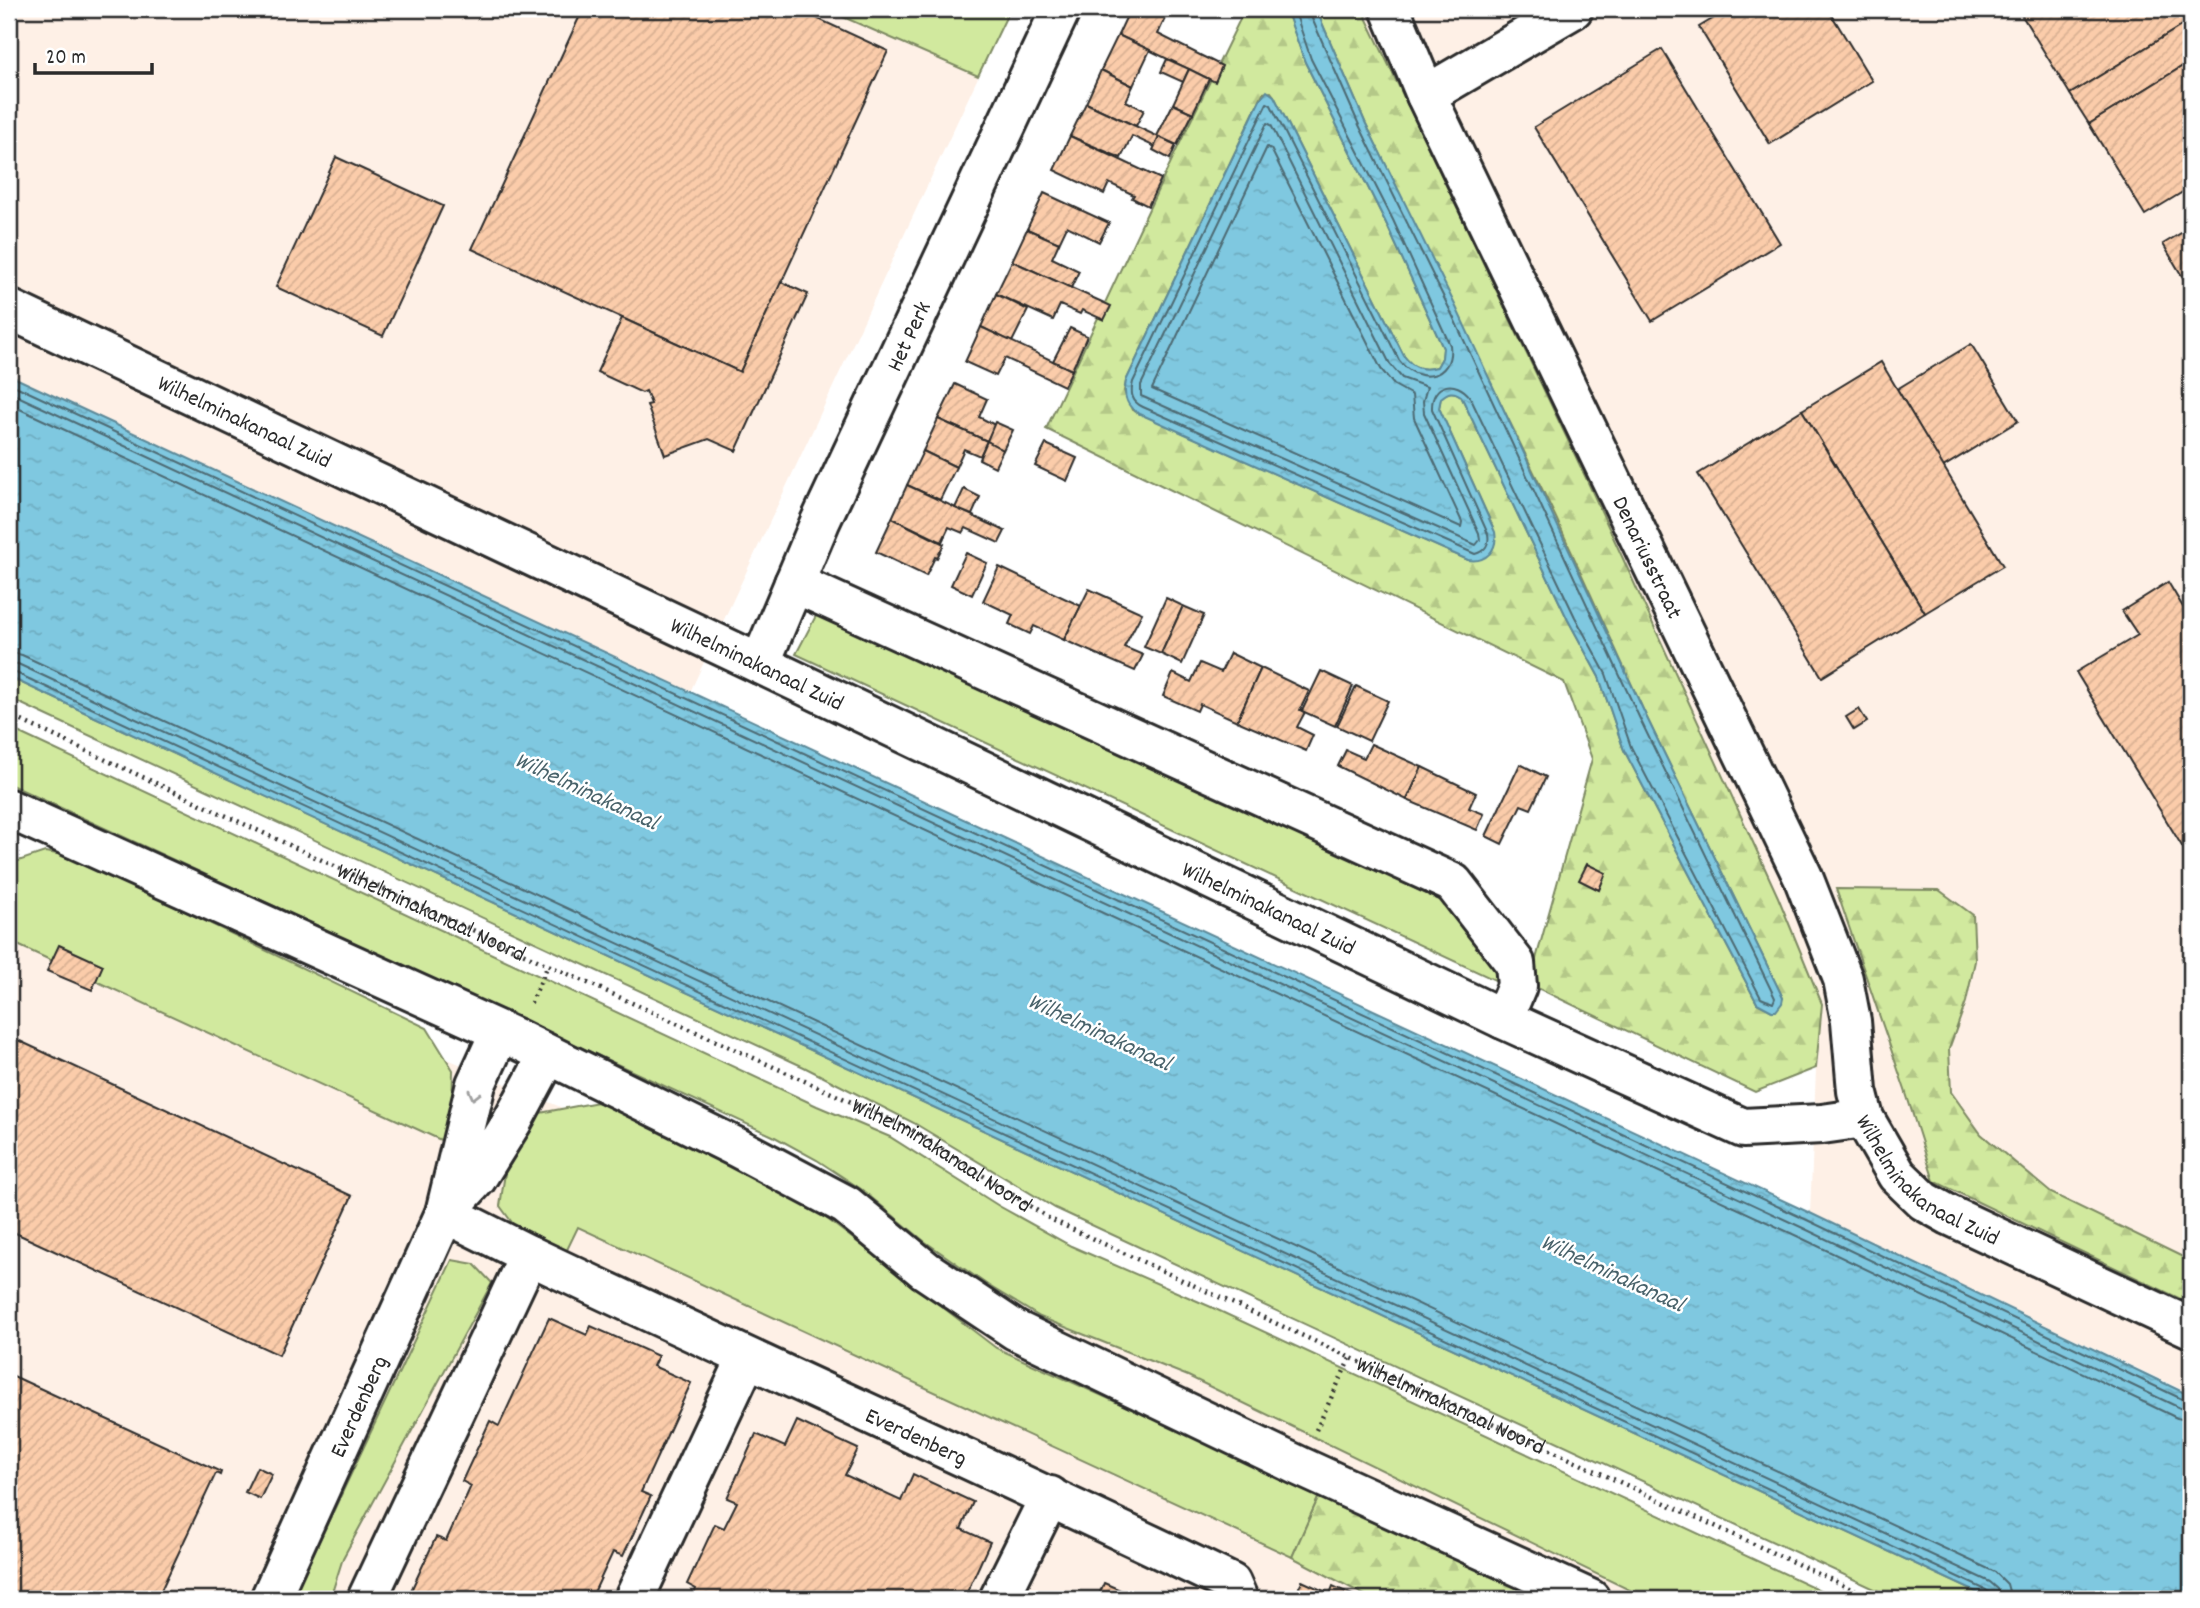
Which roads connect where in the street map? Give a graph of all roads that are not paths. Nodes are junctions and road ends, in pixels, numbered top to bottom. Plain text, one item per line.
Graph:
1 (1061, 9) edge
2 (1390, 9) edge
3 (1573, 9) edge
4 (1426, 95) junction
5 (9, 309) edge
6 (794, 583) junction
7 (760, 664) junction
8 (9, 809) edge
9 (1503, 1019) junction
10 (500, 1032) junction
11 (548, 1055) junction
12 (1864, 1118) junction
13 (445, 1213) junction
14 (529, 1255) junction
15 (2191, 1328) edge
16 (747, 1358) junction
17 (1050, 1496) junction
18 (270, 1599) edge
19 (367, 1599) edge
20 (634, 1599) edge
21 (999, 1599) edge
22 (1238, 1599) edge
23 (1590, 1599) edge

1 - 6 street, Het Perk
2 - 4 street, Denariusstraat
3 - 4 street
4 - 12 street, Denariusstraat
5 - 7 street, Wilhelminakanaal Zuid
6 - 7 street, Het Perk
6 - 9 street
7 - 9 street, Wilhelminakanaal Zuid
8 - 10 street
9 - 12 street, Wilhelminakanaal Zuid
10 - 11 street
10 -> 13 street, Everdenberg
11 - 13 street, Everdenberg
11 - 23 street
12 - 15 street, Wilhelminakanaal Zuid
13 - 14 street, Everdenberg
13 - 18 street, Everdenberg
14 - 16 street, Everdenberg
14 - 19 street
16 - 17 street, Everdenberg
16 - 20 street
17 - 21 street
17 - 22 street, Everdenberg

